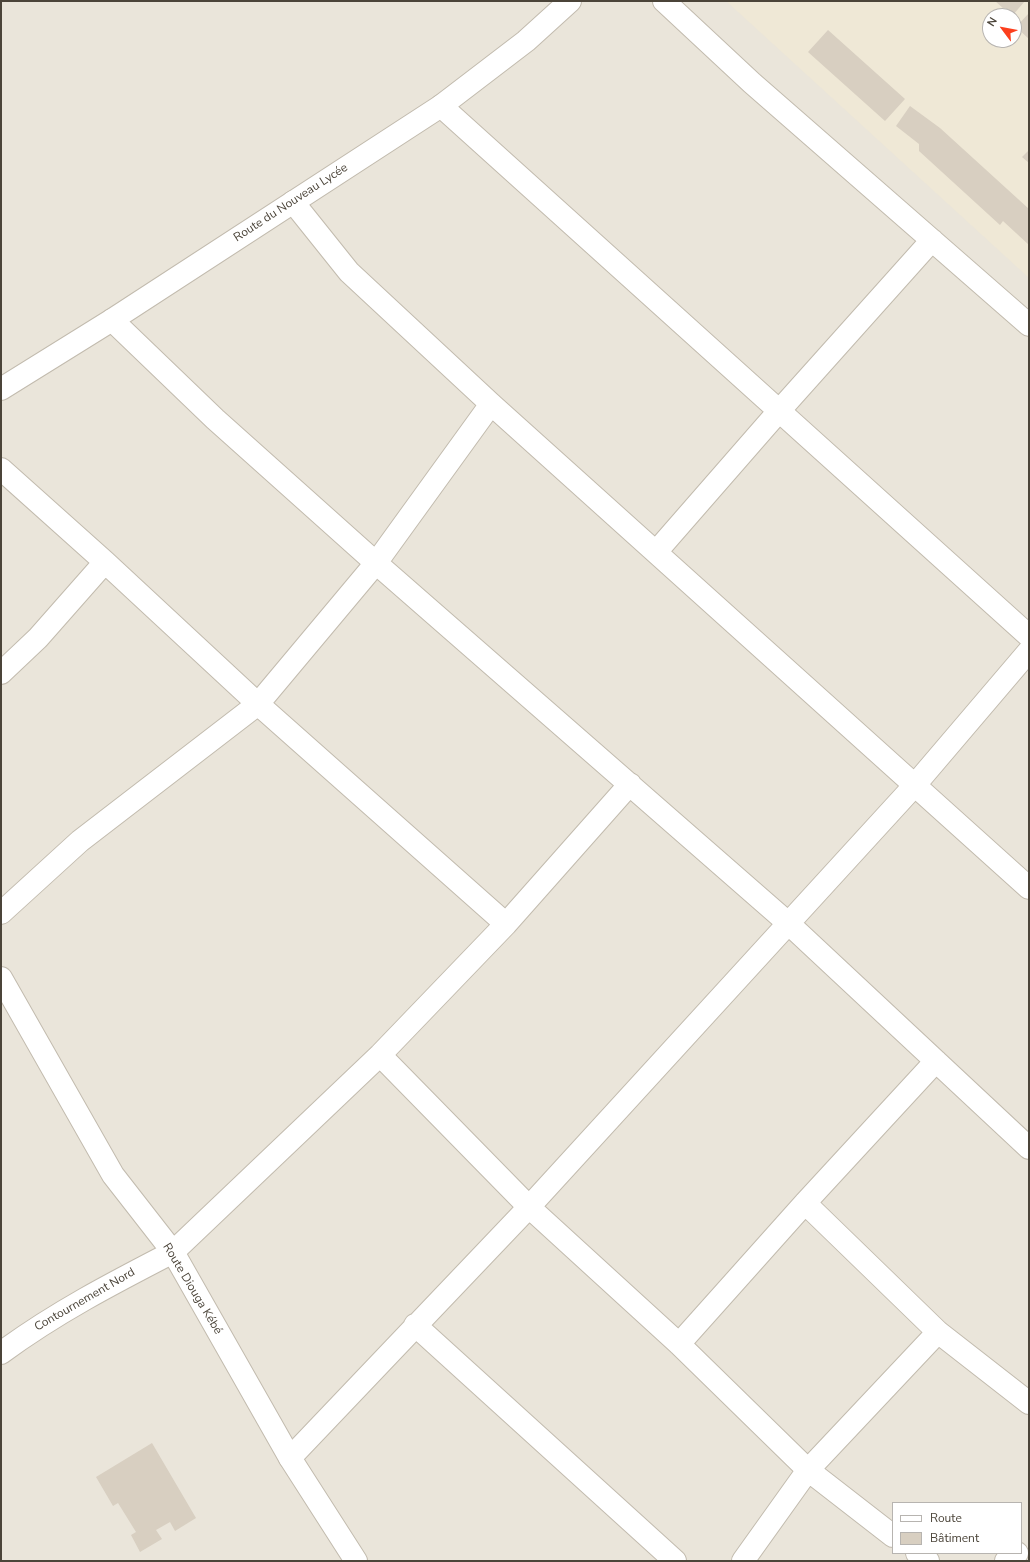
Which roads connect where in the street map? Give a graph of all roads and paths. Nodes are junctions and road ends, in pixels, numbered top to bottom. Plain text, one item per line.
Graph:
1 (570, 1) edge
2 (664, 1) edge
3 (441, 106) junction
4 (293, 202) junction
5 (932, 240) junction
6 (112, 320) junction
7 (1029, 325) edge
8 (1, 389) edge
9 (491, 404) junction
10 (779, 411) junction
11 (1, 469) edge
12 (656, 552) junction
13 (105, 562) junction
14 (376, 563) junction
15 (1029, 636) edge
16 (1029, 651) edge
17 (1, 673) edge
18 (258, 704) junction
19 (630, 784) junction
20 (914, 786) junction
21 (1029, 888) edge
22 (1, 913) edge
23 (788, 923) junction
24 (506, 924) junction
25 (1, 978) edge
26 (380, 1055) junction
27 (936, 1062) junction
28 (1029, 1148) edge
29 (805, 1203) junction
30 (529, 1207) junction
31 (173, 1252) junction
32 (415, 1325) junction
33 (938, 1332) junction
34 (680, 1344) junction
35 (1, 1353) edge
36 (1029, 1403) edge
37 (290, 1458) junction
38 (808, 1470) junction
39 (892, 1535) edge
40 (918, 1554) edge
41 (1015, 1554) edge
42 (356, 1561) edge
43 (675, 1561) edge
44 (744, 1561) edge
45 (928, 1561) edge
46 (1006, 1561) edge

1 - 3 street, Route du Nouveau Lycée
2 - 5 street
3 - 4 street, Route du Nouveau Lycée
3 - 10 street
4 - 6 street, Route du Nouveau Lycée
4 - 9 street
5 - 7 street
5 - 10 street
6 - 8 street, Route du Nouveau Lycée
6 - 14 street
9 - 12 street
9 - 14 street
10 - 12 street
10 - 15 street
11 - 13 street
12 - 20 street
13 - 17 street
13 - 18 street
14 - 18 street
14 - 19 street
16 - 20 street
18 - 22 street
18 - 24 street
19 - 23 street
19 - 24 street, Contournement Nord
20 - 21 street
20 - 23 street
23 - 27 street
23 - 30 street
24 - 26 street, Contournement Nord
25 - 31 street, Route Diouga Kébé
26 - 30 street
26 - 31 street, Contournement Nord
27 - 28 street
27 - 29 street
29 - 33 street
29 - 34 street
30 - 32 street
30 - 34 street
31 - 35 street, Contournement Nord
31 - 37 street, Route Diouga Kébé
32 - 37 street
32 - 43 street
33 - 36 street
33 - 38 street
34 - 38 street
37 - 42 street, Route Diouga Kébé
38 - 39 street
38 - 44 street
40 - 45 street
41 - 46 street

